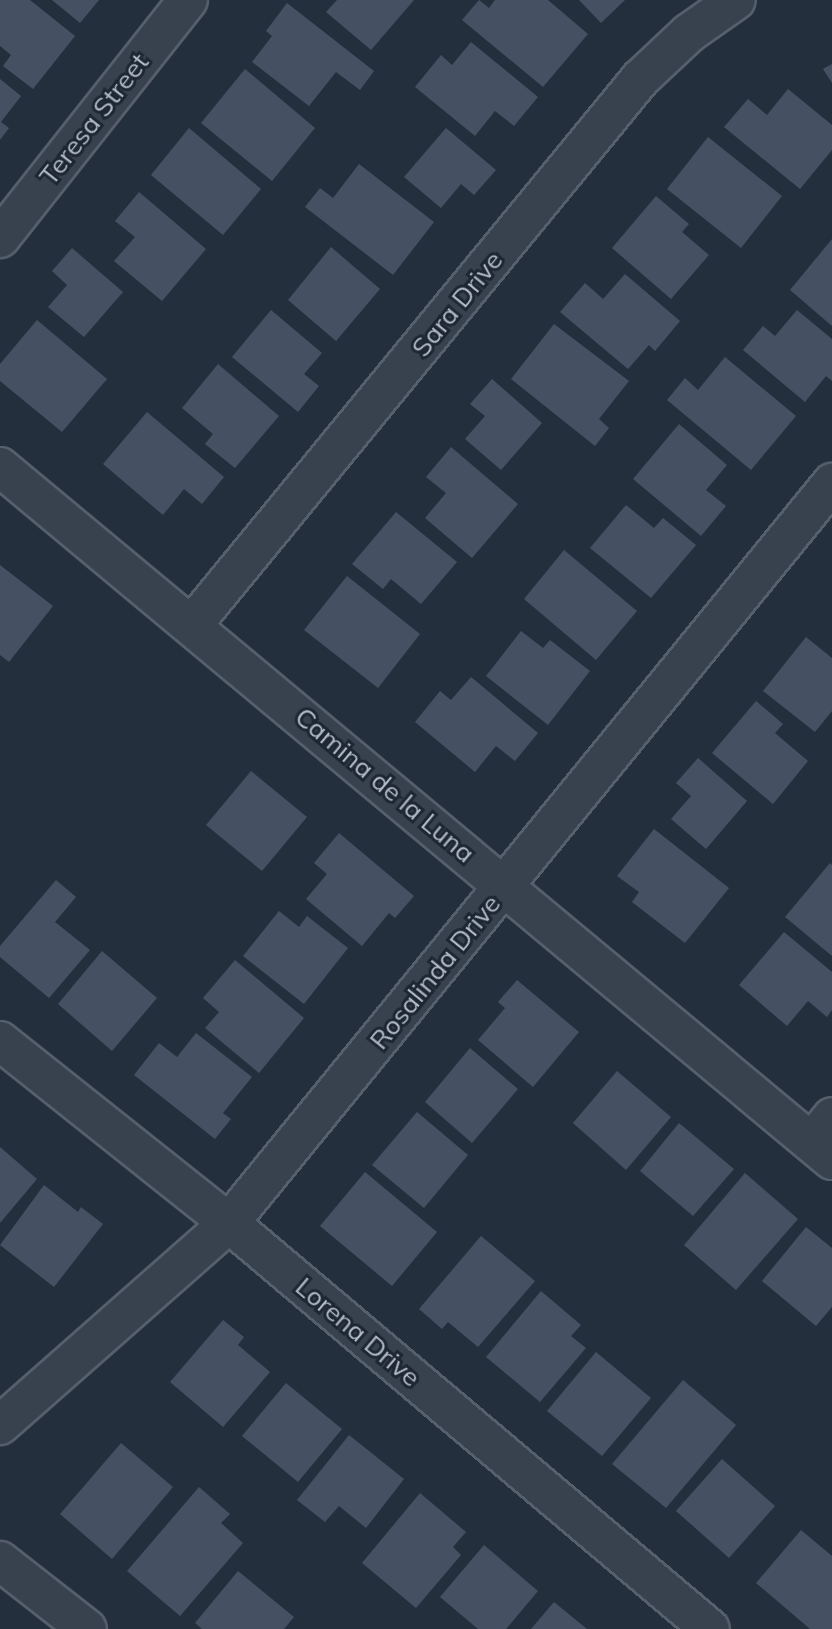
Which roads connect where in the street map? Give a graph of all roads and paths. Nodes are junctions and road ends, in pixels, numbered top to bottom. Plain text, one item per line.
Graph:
1 (188, 0) edge
2 (736, 0) edge
3 (0, 238) edge
4 (0, 467) edge
5 (832, 484) edge
6 (193, 624) junction
7 (506, 886) junction
8 (0, 1041) edge
9 (825, 1140) edge
10 (229, 1223) junction
11 (0, 1425) edge
12 (0, 1560) edge
13 (87, 1629) edge
14 (710, 1629) edge

1 - 3 street, Teresa Street
2 - 6 street, Sara Drive
4 - 6 street, Camina de la Luna
5 - 7 street, Rosalinda Drive
6 - 7 street, Camina de la Luna
7 - 9 street, Camina de la Luna
7 - 10 street, Rosalinda Drive
8 - 10 street, Lorena Drive
10 - 11 street, Rosalinda Drive
10 - 14 street, Lorena Drive
12 - 13 street

